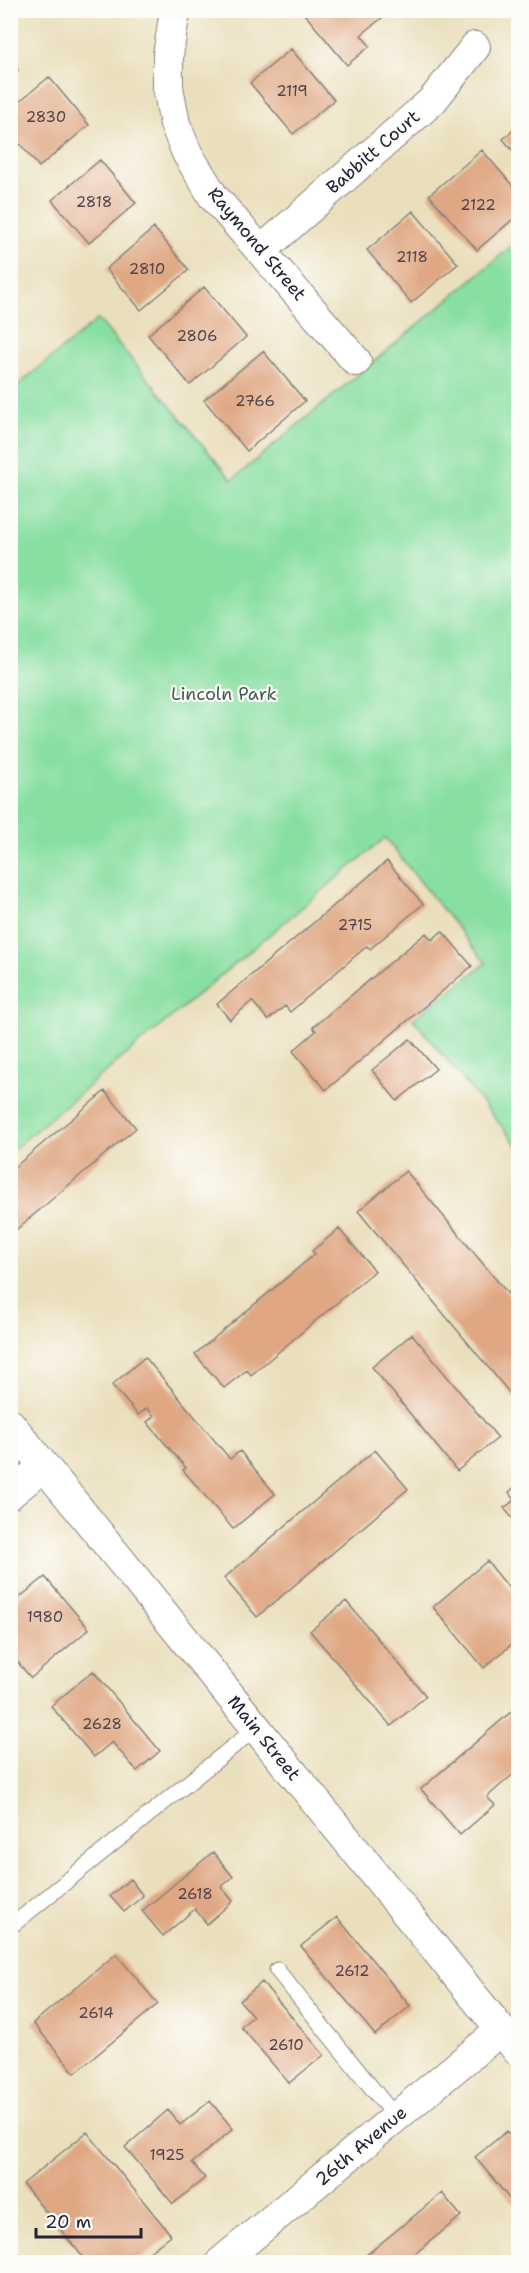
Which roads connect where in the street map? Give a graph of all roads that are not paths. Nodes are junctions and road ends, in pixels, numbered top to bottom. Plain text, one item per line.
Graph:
1 (167, 13) edge
2 (475, 47) dead end
3 (262, 250) junction
4 (356, 361) dead end
5 (10, 1424) edge
6 (44, 1466) junction
7 (10, 1494) edge
8 (256, 1728) junction
9 (10, 1927) edge
10 (277, 1970) dead end
11 (510, 2040) edge
12 (396, 2118) junction
13 (221, 2262) edge

1 - 3 street, Raymond Street
2 - 3 street, Babbitt Court
3 - 4 street, Raymond Street
5 - 6 street, Main Street
6 - 7 street
6 - 8 street, Main Street
8 - 9 lane
8 - 11 street, Main Street
10 - 12 lane
11 - 12 street, 26th Avenue
12 - 13 street, 26th Avenue

